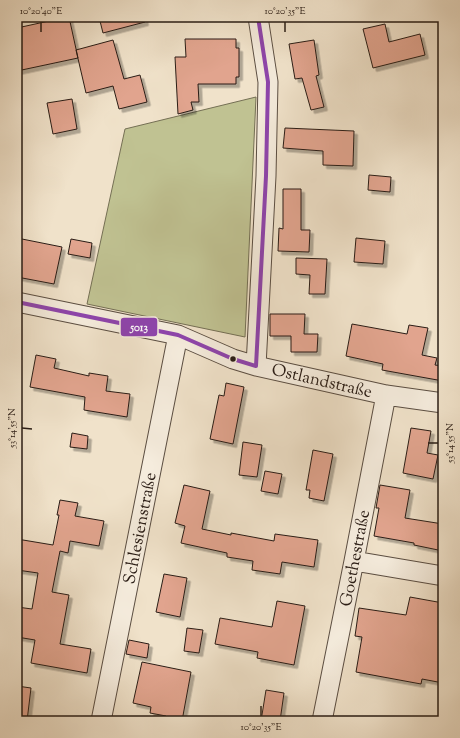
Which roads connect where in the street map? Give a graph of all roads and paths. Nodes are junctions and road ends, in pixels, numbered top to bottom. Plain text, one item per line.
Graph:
1 (258, 17) edge
2 (17, 302) edge
3 (178, 335) junction
4 (256, 366) junction
5 (386, 395) junction
6 (443, 403) edge
7 (354, 561) junction
8 (443, 576) edge
9 (101, 721) edge
10 (322, 721) edge

1 - 4 street
2 - 3 street, Ostlandstraße
3 - 4 street, Ostlandstraße
3 - 9 street, Schlesienstraße
4 - 5 street, Ostlandstraße
5 - 6 street, Ostlandstraße
5 - 7 street, Goethestraße
7 - 8 street
7 - 10 street, Goethestraße

